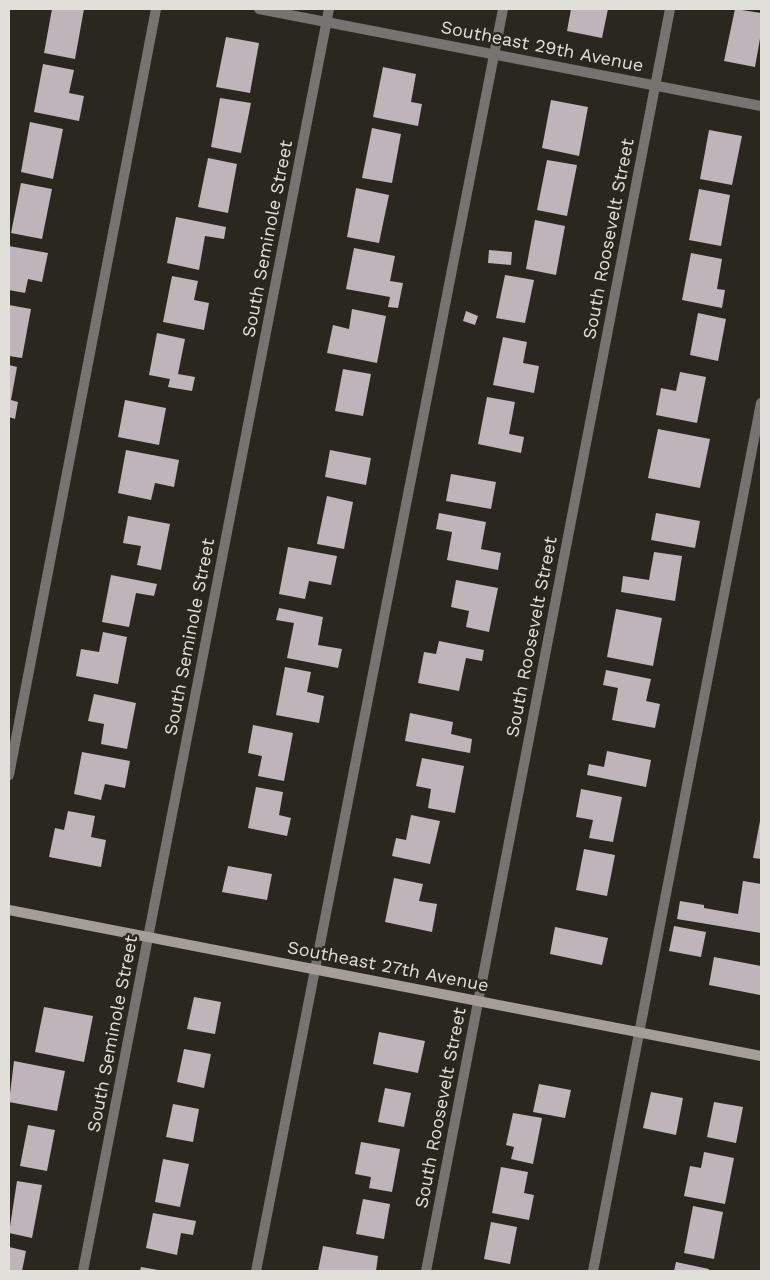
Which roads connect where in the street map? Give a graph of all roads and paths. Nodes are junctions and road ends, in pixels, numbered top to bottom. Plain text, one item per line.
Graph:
1 (156, 9) edge
2 (259, 9) edge
3 (329, 9) edge
4 (503, 9) edge
5 (670, 9) edge
6 (326, 22) junction
7 (494, 54) junction
8 (655, 85) junction
9 (761, 106) edge
10 (761, 402) edge
11 (9, 775) edge
12 (9, 910) edge
13 (148, 937) junction
14 (315, 969) junction
15 (479, 1001) junction
16 (640, 1032) junction
17 (761, 1056) edge
18 (83, 1271) edge
19 (256, 1271) edge
20 (426, 1271) edge
21 (593, 1271) edge

1 - 11 street
2 - 6 street, Southeast 29th Avenue
3 - 6 street, South Seminole Street
4 - 7 street
5 - 8 street, South Roosevelt Street
6 - 7 street, Southeast 29th Avenue
6 - 13 street, South Seminole Street
7 - 8 street, Southeast 29th Avenue
7 - 14 street
8 - 9 street, Southeast 29th Avenue
8 - 15 street, South Roosevelt Street
10 - 16 street
12 - 13 main road, Southeast 27th Avenue
13 - 14 main road, Southeast 27th Avenue
13 - 18 street, South Seminole Street
14 - 15 main road, Southeast 27th Avenue
14 - 19 street
15 - 16 main road, Southeast 27th Avenue
15 - 20 street, South Roosevelt Street
16 - 17 main road, Southeast 27th Avenue
16 - 21 street

